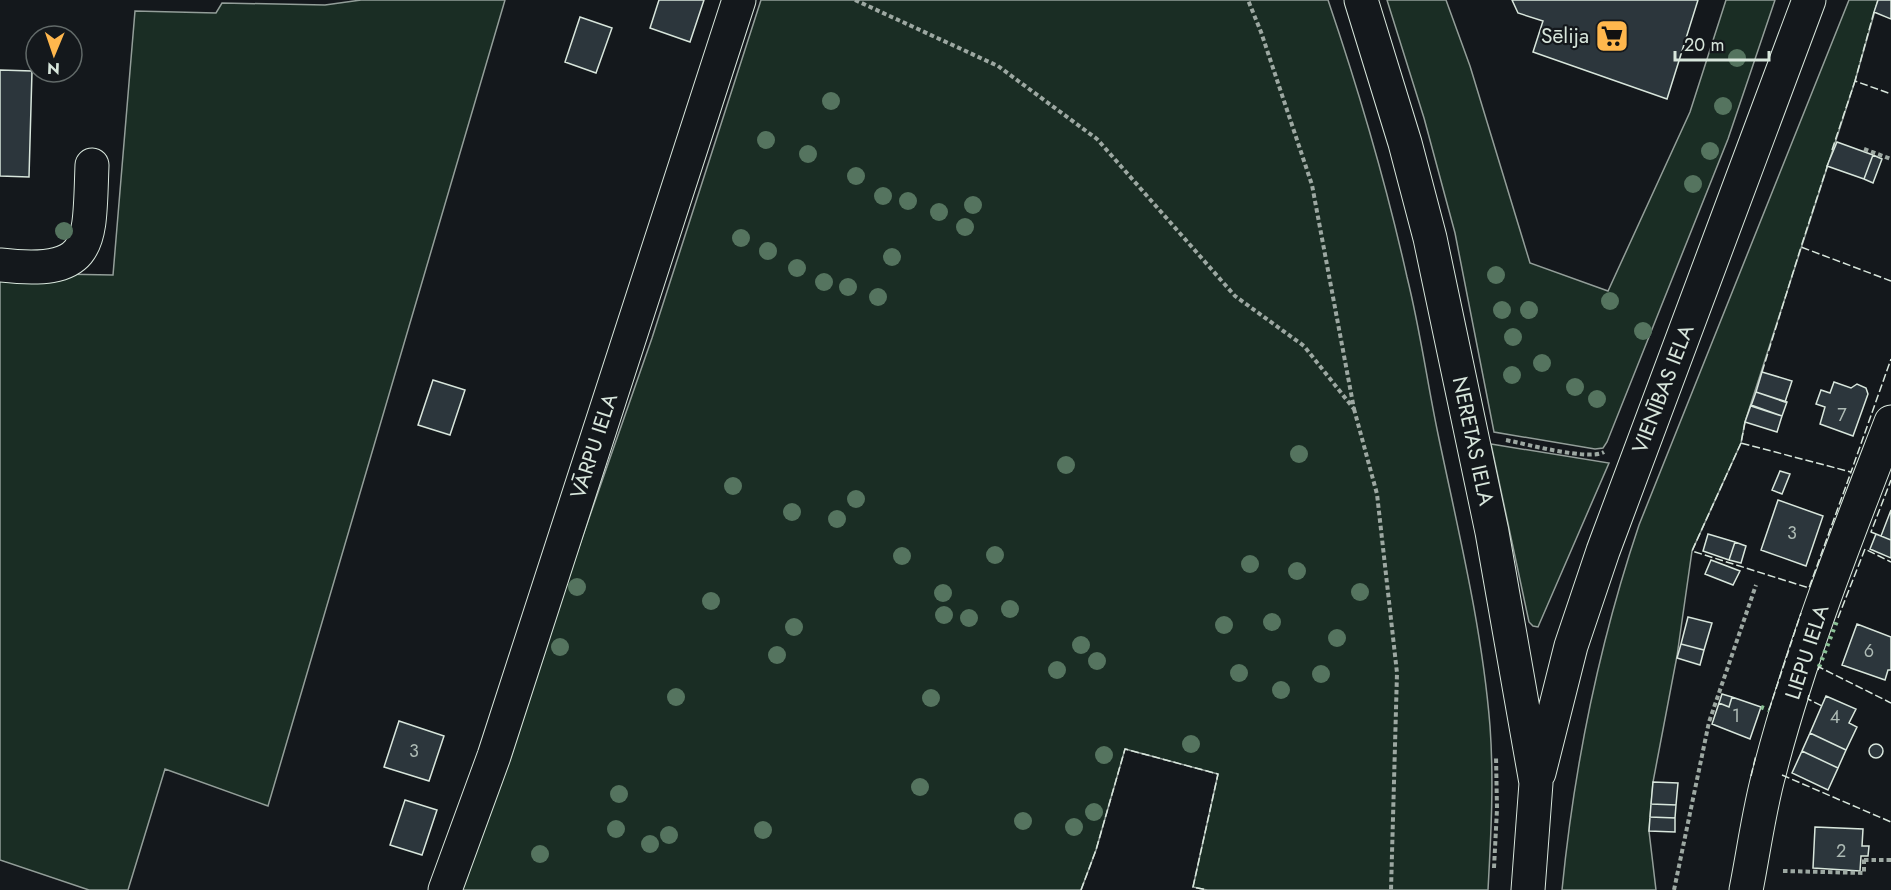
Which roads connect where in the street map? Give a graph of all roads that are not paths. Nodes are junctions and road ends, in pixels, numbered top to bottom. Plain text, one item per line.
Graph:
1 (739, 0) edge
2 (1361, 0) edge
3 (1809, 0) edge
4 (92, 165) dead end
5 (0, 265) edge
6 (1891, 422) edge
7 (1536, 783) junction
8 (1748, 880) edge
9 (445, 890) edge
10 (1528, 890) edge

1 - 9 main road, VĀRPU IELA
2 - 7 main road, NERETAS IELA
3 - 7 main road, VIENĪBAS IELA
4 - 5 main road
6 - 8 main road, LIEPU IELA
7 - 10 main road, NERETAS IELA

